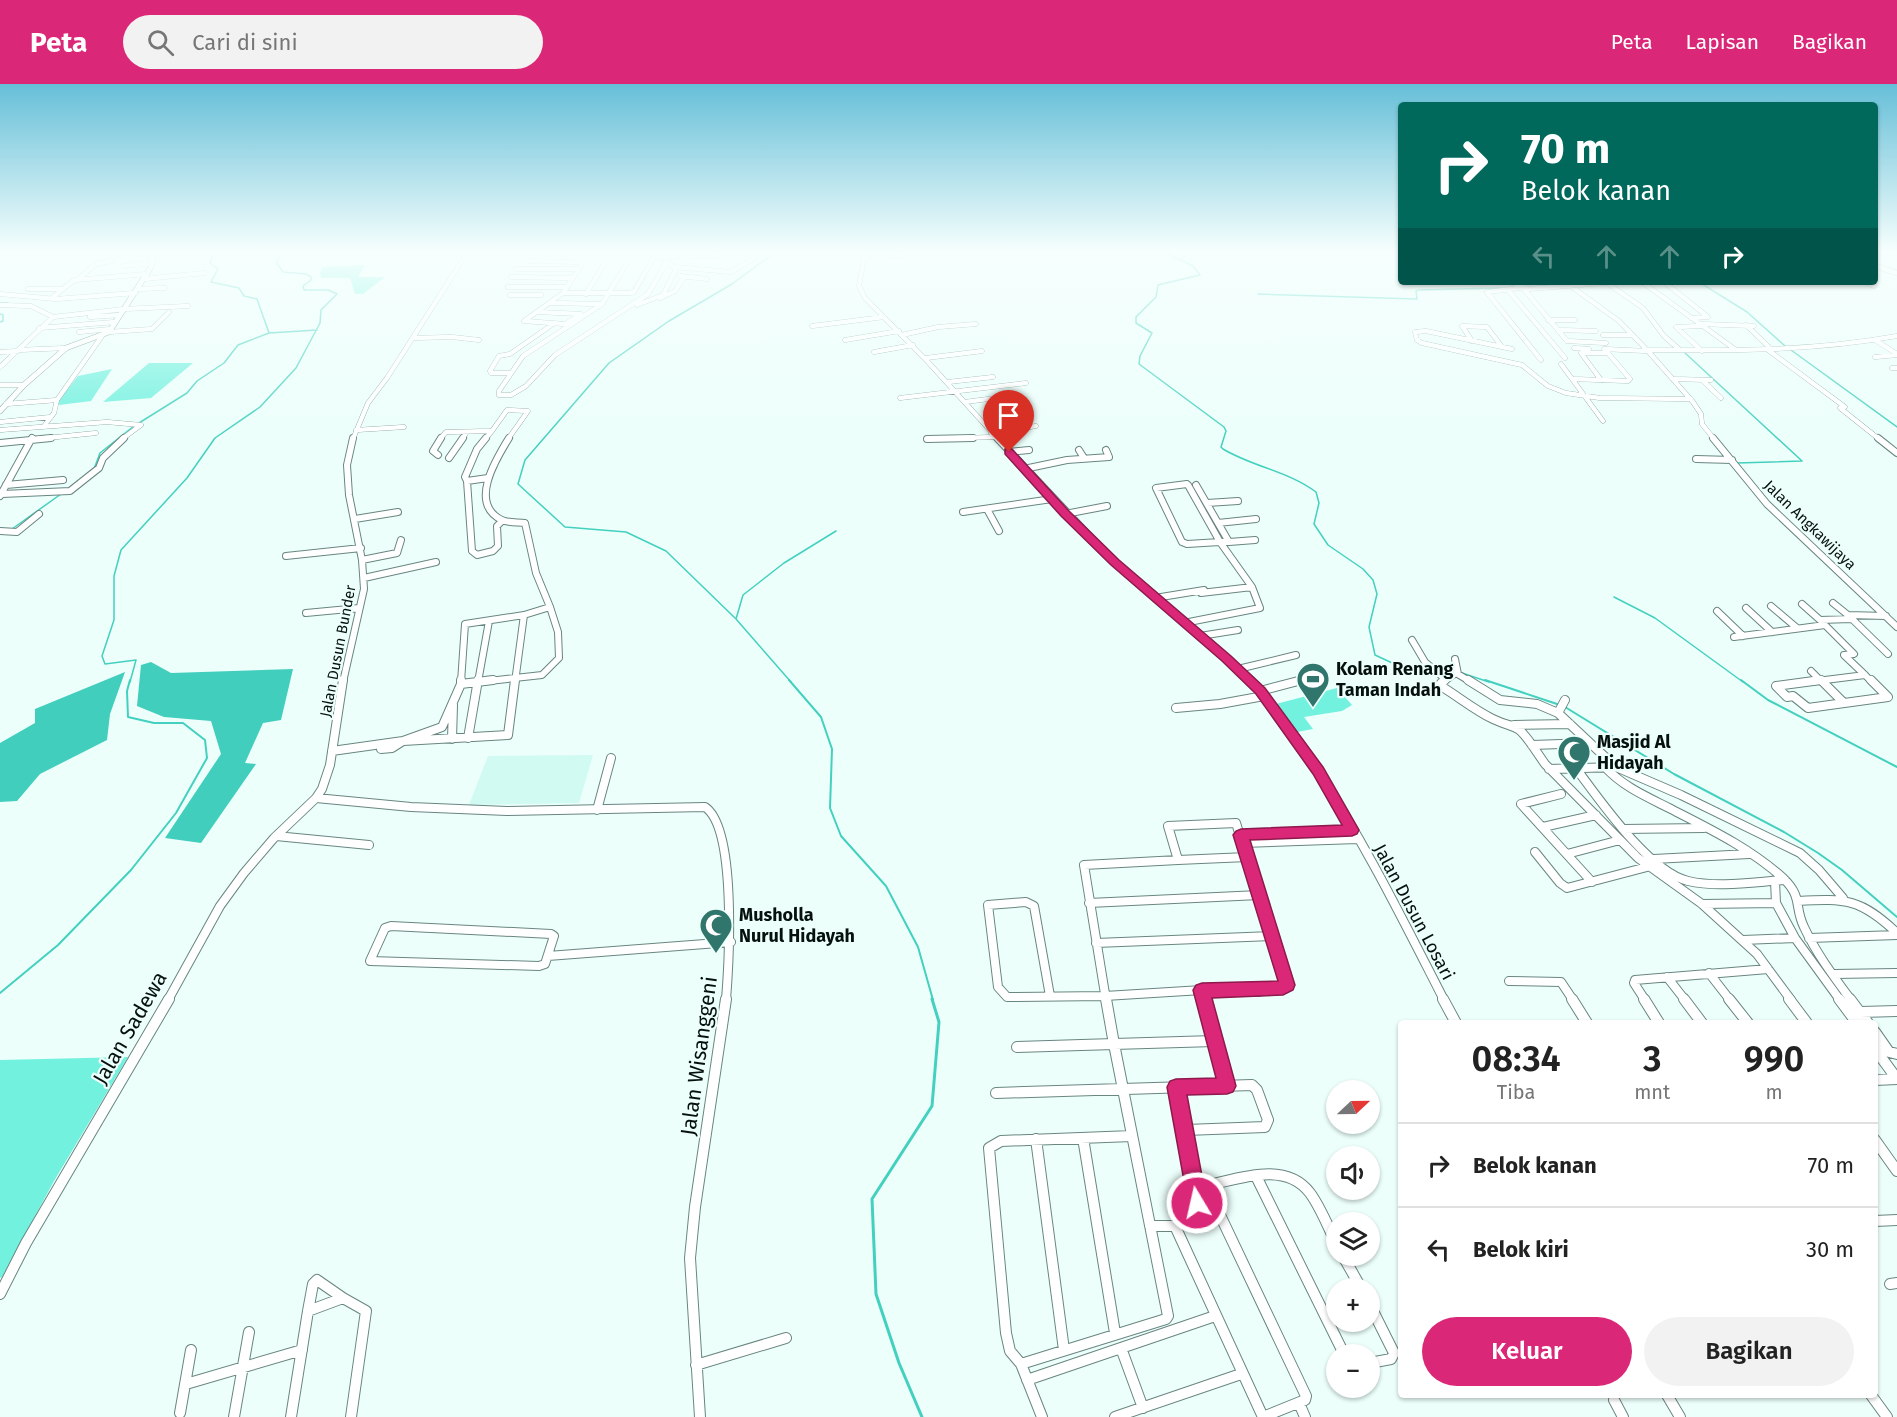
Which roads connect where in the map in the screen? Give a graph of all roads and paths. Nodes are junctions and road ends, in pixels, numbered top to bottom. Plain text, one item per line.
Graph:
1 (49, 315) edge
2 (69, 315) edge
3 (117, 315) edge
4 (120, 315) edge
5 (166, 315) edge
6 (427, 315) edge
7 (533, 315) edge
8 (578, 315) edge
9 (585, 315) edge
10 (617, 315) edge
11 (1505, 315) edge
12 (1529, 315) edge
13 (1544, 315) edge
14 (1611, 315) edge
15 (1649, 315) edge
16 (1687, 315) edge
17 (1706, 315) edge
18 (53, 317) junction
19 (884, 317) joint
20 (1691, 318) junction
21 (1548, 320) junction
22 (1575, 320) dead end
23 (47, 321) junction
24 (115, 322) junction
25 (553, 324) junction
26 (976, 324) dead end
27 (1437, 325) dead end
28 (1701, 325) junction
29 (1746, 325) junction
30 (812, 326) dead end
31 (1754, 326) dead end
32 (39, 328) junction
33 (110, 330) junction
34 (1558, 330) junction
35 (79, 332) dead end
36 (1596, 332) dead end
37 (901, 333) junction
38 (1443, 335) junction
39 (1604, 335) dead end
40 (1632, 335) junction
41 (102, 336) junction
42 (1897, 336) edge
43 (412, 338) junction
44 (1876, 339) junction
45 (479, 340) dead end
46 (845, 340) dead end
47 (1473, 341) junction
48 (913, 345) junction
49 (1502, 347) junction
50 (66, 348) junction
51 (1574, 348) dead end
52 (1512, 349) dead end
53 (1646, 349) junction
54 (18, 350) junction
55 (1680, 350) junction
56 (1770, 350) junction
57 (982, 351) dead end
58 (1702, 351) junction
59 (1737, 351) junction
60 (0, 352) edge
61 (874, 352) dead end
62 (1897, 353) edge
63 (1875, 357) dead end
64 (926, 358) junction
65 (1565, 358) dead end
66 (1541, 360) dead end
67 (1562, 364) dead end
68 (0, 367) edge
69 (511, 373) junction
70 (993, 377) dead end
71 (1573, 379) junction
72 (1600, 380) junction
73 (1676, 380) junction
74 (1702, 380) junction
75 (1711, 380) dead end
76 (948, 382) junction
77 (1026, 383) dead end
78 (0, 385) edge
79 (24, 385) junction
80 (955, 391) junction
81 (1585, 395) junction
82 (1011, 396) dead end
83 (1689, 397) junction
84 (900, 398) dead end
85 (1721, 398) dead end
86 (57, 400) junction
87 (1699, 401) dead end
88 (965, 402) junction
89 (2, 408) edge
90 (51, 417) junction
91 (1603, 421) dead end
92 (0, 422) edge
93 (41, 426) junction
94 (1036, 426) dead end
95 (404, 427) dead end
96 (0, 430) edge
97 (356, 430) junction
98 (492, 431) junction
99 (467, 432) junction
100 (96, 433) dead end
101 (993, 435) junction
102 (927, 439) dead end
103 (31, 440) junction
104 (0, 443) edge
105 (1029, 450) dead end
106 (1079, 450) dead end
107 (1106, 450) dead end
108 (1009, 452) junction
109 (1897, 453) edge
110 (438, 455) dead end
111 (449, 458) dead end
112 (1084, 458) junction
113 (1696, 459) dead end
114 (1732, 460) junction
115 (1024, 469) junction
116 (10, 477) junction
117 (0, 478) edge
118 (488, 478) junction
119 (63, 480) dead end
120 (467, 481) junction
121 (6, 485) junction
122 (1196, 485) dead end
123 (1, 495) edge
124 (1052, 499) junction
125 (1238, 501) dead end
126 (1207, 503) junction
127 (1107, 506) dead end
128 (987, 509) junction
129 (398, 512) dead end
130 (963, 512) dead end
131 (39, 514) dead end
132 (1065, 514) junction
133 (354, 519) junction
134 (1256, 519) dead end
135 (502, 520) junction
136 (1218, 523) junction
137 (999, 531) dead end
138 (5, 532) edge
139 (401, 540) dead end
140 (1255, 540) dead end
141 (1220, 542) junction
142 (1229, 542) junction
143 (361, 548) junction
144 (286, 556) dead end
145 (362, 560) junction
146 (436, 562) dead end
147 (363, 578) junction
148 (1252, 587) junction
149 (1220, 588) dead end
150 (1201, 593) dead end
151 (1155, 598) junction
152 (1833, 603) dead end
153 (1802, 604) dead end
154 (1771, 606) dead end
155 (359, 608) junction
156 (550, 608) junction
157 (1746, 608) dead end
158 (1717, 611) dead end
159 (306, 613) dead end
160 (524, 615) junction
161 (1888, 618) junction
162 (1851, 619) junction
163 (489, 621) junction
164 (1184, 623) junction
165 (1822, 623) junction
166 (1897, 627) edge
167 (1797, 628) junction
168 (1238, 630) dead end
169 (1772, 632) junction
170 (1200, 636) junction
171 (1743, 636) junction
172 (1734, 637) dead end
173 (1412, 640) dead end
174 (1888, 654) dead end
175 (1296, 655) dead end
176 (1455, 659) dead end
177 (1238, 669) junction
178 (1811, 671) dead end
179 (1458, 672) junction
180 (1865, 675) junction
181 (517, 677) junction
182 (1316, 677) dead end
183 (1445, 679) junction
184 (1821, 681) junction
185 (478, 682) junction
186 (461, 684) junction
187 (1262, 694) junction
188 (452, 700) junction
189 (1844, 703) junction
190 (1176, 708) dead end
191 (454, 720) junction
192 (1570, 724) junction
193 (1514, 725) junction
194 (442, 727) junction
195 (468, 738) junction
196 (452, 739) junction
197 (403, 741) junction
198 (1590, 743) junction
199 (1531, 745) junction
200 (332, 753) junction
201 (611, 758) dead end
202 (1604, 766) junction
203 (1575, 767) junction
204 (1616, 767) junction
205 (1549, 769) junction
206 (1561, 794) dead end
207 (316, 798) junction
208 (597, 810) junction
209 (1596, 815) junction
210 (1543, 827) junction
211 (1705, 828) junction
212 (1352, 830) junction
213 (1623, 830) junction
214 (276, 836) junction
215 (1242, 839) junction
216 (1357, 839) junction
217 (1620, 840) junction
218 (369, 845) dead end
219 (1535, 852) dead end
220 (1567, 854) junction
221 (1751, 854) junction
222 (1247, 857) junction
223 (1654, 859) junction
224 (1178, 860) junction
225 (1647, 867) junction
226 (1785, 880) junction
227 (1775, 881) junction
228 (1592, 882) junction
229 (1259, 895) junction
230 (1843, 898) junction
231 (1798, 901) junction
232 (1089, 903) junction
233 (1776, 903) junction
234 (1702, 904) junction
235 (1897, 934) edge
236 (1272, 936) junction
237 (1795, 938) junction
238 (1809, 938) junction
239 (1743, 940) junction
240 (731, 942) junction
241 (1096, 943) junction
242 (548, 956) junction
243 (1768, 969) junction
244 (1709, 973) junction
245 (1897, 973) edge
246 (1834, 974) junction
247 (1667, 977) junction
248 (1509, 981) dead end
249 (1202, 990) junction
250 (1050, 996) junction
251 (1105, 996) junction
252 (1897, 1011) edge
253 (1861, 1012) junction
254 (1454, 1020) edge
255 (1585, 1020) edge
256 (1657, 1020) edge
257 (1700, 1020) edge
258 (1746, 1020) edge
259 (1805, 1020) edge
260 (1855, 1020) edge
261 (1866, 1020) edge
262 (1878, 1036) edge
263 (1214, 1041) junction
264 (1114, 1043) junction
265 (1017, 1047) dead end
266 (1878, 1053) edge
267 (1897, 1054) edge
268 (1897, 1079) edge
269 (1878, 1080) edge
270 (1227, 1086) junction
271 (1123, 1087) junction
272 (1176, 1087) junction
273 (996, 1093) dead end
274 (1186, 1130) junction
275 (1132, 1136) junction
276 (1083, 1138) junction
277 (1036, 1139) junction
278 (1879, 1153) edge
279 (1897, 1171) edge
280 (1256, 1176) junction
281 (1209, 1185) junction
282 (1195, 1186) junction
283 (1220, 1215) junction
284 (1200, 1220) junction
285 (1897, 1220) edge
286 (1878, 1221) edge
287 (1326, 1223) edge
288 (1150, 1226) junction
289 (1175, 1226) junction
290 (0, 1294) edge
291 (343, 1298) junction
292 (308, 1311) junction
293 (1215, 1316) junction
294 (1380, 1325) edge
295 (249, 1332) dead end
296 (1115, 1333) junction
297 (786, 1338) dead end
298 (1339, 1344) edge
299 (1121, 1348) junction
300 (191, 1350) dead end
301 (302, 1350) junction
302 (1064, 1350) junction
303 (1380, 1361) edge
304 (1021, 1364) junction
305 (696, 1365) junction
306 (243, 1367) junction
307 (1241, 1374) junction
308 (1027, 1380) junction
309 (186, 1384) junction
310 (1669, 1398) edge
311 (1873, 1398) edge
312 (1614, 1400) dead end
313 (1299, 1403) junction
314 (1143, 1408) junction
315 (180, 1413) dead end
316 (234, 1417) edge
317 (291, 1417) edge
318 (351, 1417) edge
319 (700, 1417) edge
320 (1042, 1417) edge
321 (1116, 1417) edge
322 (1305, 1417) edge
323 (1623, 1417) edge
324 (1680, 1417) edge
325 (1887, 1417) edge

1 - 18 street
2 - 18 street
3 - 23 street
4 - 24 street
5 - 33 street
6 - 43 street, Jalan Dusun Bunder
7 - 25 street
8 - 25 street
9 - 69 street
10 - 69 street
11 - 66 street
12 - 65 street
13 - 21 street
14 - 40 street, Jalan Angkawijaya
15 - 55 street
16 - 20 street
17 - 20 street
18 - 23 street
19 - 30 street
19 - 37 street, Jalan Dusun Losari
20 - 28 street
21 - 22 street
21 - 34 street
23 - 32 street
24 - 32 street
24 - 33 street
25 - 69 street
26 - 37 street
27 - 38 street
28 - 29 street
28 - 58 street
28 - 59 street
29 - 31 street
29 - 56 street
32 - 54 street
33 - 35 street
33 - 41 street
34 - 36 street
34 - 53 street
37 - 46 street
37 - 48 street, Jalan Dusun Losari
38 - 47 street
38 - 81 street
39 - 40 street
40 - 53 street, Jalan Angkawijaya
41 - 50 street
41 - 86 street
42 - 44 street
43 - 45 street
43 - 97 street, Jalan Dusun Bunder
44 - 56 street
44 - 62 street
47 - 49 street
47 - 49 street
48 - 61 street
48 - 64 street, Jalan Dusun Losari
49 - 52 street
50 - 54 street
50 - 79 street
51 - 53 street
53 - 55 street
53 - 73 street, Jalan Angkawijaya
54 - 60 street
54 - 68 street
55 - 58 street
56 - 59 street
56 - 109 street
57 - 64 street
58 - 59 street
62 - 63 street
64 - 76 street, Jalan Dusun Losari
67 - 71 street
70 - 76 street
71 - 72 street
71 - 81 street
72 - 72 street
73 - 74 street
73 - 83 street, Jalan Angkawijaya
73 - 87 street
74 - 75 street
74 - 85 street
76 - 80 street, Jalan Dusun Losari
77 - 80 street
78 - 79 street
79 - 89 street
80 - 84 street
80 - 88 street, Jalan Dusun Losari
81 - 83 street
81 - 91 street
82 - 88 street
83 - 114 street, Jalan Angkawijaya
86 - 89 street
86 - 90 street
88 - 101 street, Jalan Dusun Losari
90 - 92 street
90 - 93 street
93 - 96 street
93 - 103 street
93 - 123 street
94 - 101 street
95 - 97 street
97 - 133 street, Jalan Dusun Bunder
98 - 99 street
98 - 118 street
98 - 120 street
99 - 110 street
99 - 111 street
100 - 103 street
101 - 102 street
101 - 108 street, Jalan Dusun Losari
103 - 104 street
103 - 116 street
105 - 108 street
106 - 112 street
107 - 112 street
108 - 115 street, Jalan Dusun Losari
112 - 115 street
113 - 114 street
114 - 161 street, Jalan Angkawijaya
115 - 124 street, Jalan Dusun Losari
116 - 117 street
116 - 121 street
118 - 120 street
118 - 135 street
119 - 121 street
120 - 135 street
121 - 123 street
122 - 126 street
124 - 128 street
124 - 132 street, Jalan Dusun Losari
125 - 126 street
126 - 136 street
127 - 132 street
128 - 130 street
128 - 137 street
129 - 133 street
131 - 138 street
132 - 151 street, Jalan Dusun Losari
133 - 143 street, Jalan Dusun Bunder
134 - 136 street
135 - 156 street
136 - 142 street
139 - 145 street
140 - 142 street
141 - 141 street
141 - 142 street
141 - 148 street
143 - 144 street
143 - 145 street, Jalan Dusun Bunder
145 - 147 street, Jalan Dusun Bunder
146 - 147 street
147 - 155 street, Jalan Dusun Bunder
148 - 150 street
148 - 164 street
149 - 151 street
151 - 164 street, Jalan Dusun Losari
152 - 162 street
153 - 165 street
154 - 167 street
155 - 159 street
155 - 200 street, Jalan Dusun Bunder
156 - 160 street
156 - 181 street
157 - 169 street
158 - 171 street
160 - 163 street
160 - 181 street
161 - 162 street
161 - 166 street, Jalan Angkawijaya
162 - 165 street
162 - 174 street
163 - 185 street
163 - 186 street
164 - 170 street, Jalan Dusun Losari
165 - 167 street
165 - 180 street
167 - 169 street
168 - 170 street
169 - 171 street
170 - 177 street, Jalan Dusun Losari
171 - 172 street
173 - 183 street
175 - 177 street
176 - 179 street
177 - 187 street, Jalan Dusun Losari
178 - 184 street
179 - 183 street
179 - 192 street
180 - 184 street
180 - 189 street
181 - 185 street
181 - 195 street
182 - 187 street
183 - 193 street
184 - 189 street
184 - 189 street
185 - 186 street
185 - 195 street
186 - 188 street
187 - 190 street
187 - 212 street, Jalan Dusun Losari
188 - 191 street
188 - 194 street
191 - 194 street
191 - 196 street
192 - 193 street
192 - 198 street
193 - 199 street
194 - 197 street
195 - 196 street
196 - 197 street
197 - 200 street
198 - 199 street
198 - 204 street
199 - 205 street
200 - 207 street, Jalan Dusun Bunder
201 - 208 street
202 - 203 street
202 - 204 street
202 - 211 street
203 - 205 street
203 - 213 street
204 - 230 street
205 - 209 street
206 - 210 street
207 - 208 street, Jalan Wisanggeni
207 - 214 street, Jalan Sadewa
208 - 240 street, Jalan Wisanggeni
209 - 210 street
209 - 217 street
210 - 220 street
211 - 213 street
211 - 221 street
212 - 215 street
212 - 216 street, Jalan Dusun Losari
213 - 223 street
214 - 218 street
214 - 290 street, Jalan Sadewa
215 - 216 street
215 - 222 street
215 - 224 street
216 - 254 street, Jalan Dusun Losari
217 - 220 street
217 - 225 street
219 - 228 street
220 - 228 street
221 - 223 street
221 - 226 street
222 - 224 street
222 - 229 street
223 - 227 street
224 - 232 street
225 - 228 street
225 - 234 street
226 - 227 street
226 - 231 street
227 - 233 street
229 - 232 street
229 - 236 street
230 - 231 street
230 - 235 street
231 - 238 street
232 - 241 street
233 - 234 street
233 - 237 street
234 - 239 street
235 - 238 street
236 - 241 street
236 - 249 street
237 - 239 street
237 - 260 street
238 - 246 street
239 - 243 street
240 - 242 street
240 - 305 street, Jalan Wisanggeni
241 - 251 street
242 - 242 street
243 - 244 street
243 - 259 street
244 - 247 street
244 - 258 street
245 - 246 street
246 - 253 street
247 - 256 street
247 - 257 street
248 - 255 street
249 - 251 street
249 - 263 street
250 - 250 street
250 - 251 street
251 - 264 street
252 - 253 street
253 - 261 street
262 - 267 street
263 - 264 street
263 - 270 street
264 - 265 street
264 - 271 street
266 - 268 street
268 - 269 street
270 - 272 street
270 - 274 street
271 - 272 street
271 - 273 street
271 - 275 street
272 - 274 street
274 - 282 street
275 - 276 street
275 - 288 street
276 - 277 street
276 - 296 street
277 - 302 street
277 - 304 street
278 - 279 street
280 - 281 street
280 - 287 street
280 - 298 street
281 - 282 street
281 - 283 street
282 - 284 street
283 - 284 street
283 - 313 street
284 - 289 street
285 - 286 street
288 - 289 street
288 - 296 street
289 - 293 street
291 - 292 street
291 - 292 street
291 - 318 street
292 - 301 street
293 - 299 street
293 - 307 street
294 - 303 street
295 - 306 street
296 - 302 street
297 - 305 street
299 - 308 street
299 - 314 street
300 - 309 street
301 - 306 street
301 - 317 street
302 - 304 street
304 - 308 street
305 - 319 street, Jalan Wisanggeni
306 - 309 street
306 - 316 street
307 - 313 street
307 - 314 street
308 - 320 street
309 - 315 street
310 - 324 street
311 - 325 street
312 - 323 street
313 - 322 street
314 - 321 street

